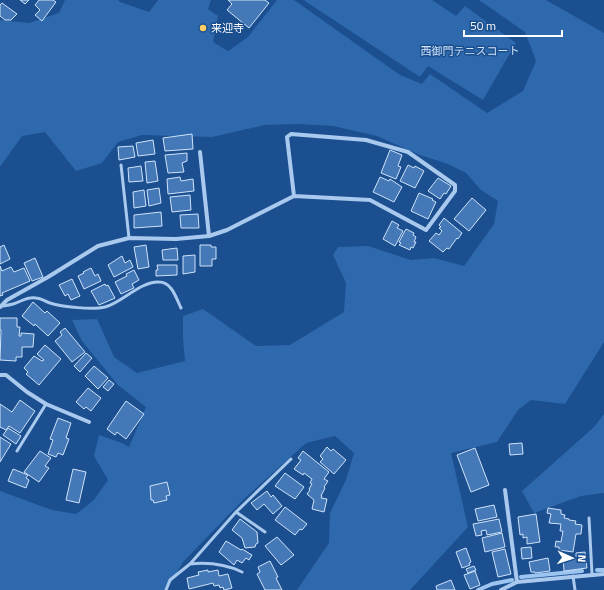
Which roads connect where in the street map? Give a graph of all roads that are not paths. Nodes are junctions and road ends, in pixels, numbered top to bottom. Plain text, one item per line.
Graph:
1 (200, 152) dead end
2 (121, 165) dead end
3 (294, 196) junction
4 (209, 236) junction
5 (129, 238) junction
6 (1, 306) edge
7 (181, 308) dead end
8 (0, 375) edge
9 (46, 404) junction
10 (89, 422) dead end
11 (17, 451) dead end
12 (291, 459) dead end
13 (504, 490) dead end
14 (236, 512) junction
15 (589, 518) dead end
16 (265, 532) dead end
17 (190, 564) junction
18 (242, 572) dead end
19 (592, 574) junction
20 (604, 574) edge
21 (573, 576) junction
22 (517, 582) junction
23 (166, 590) edge
24 (501, 590) edge
25 (575, 590) edge

1 - 4 street
2 - 5 lane
3 - 3 street
3 - 4 street
4 - 5 street
5 - 6 street
6 - 7 lane
8 - 9 street
9 - 10 street
9 - 11 lane
12 - 14 lane
13 - 22 street
14 - 16 lane
14 - 17 lane
15 - 19 lane
17 - 18 lane
17 - 23 lane
19 - 20 street
19 - 21 street
21 - 22 street
21 - 25 lane
22 - 24 street

